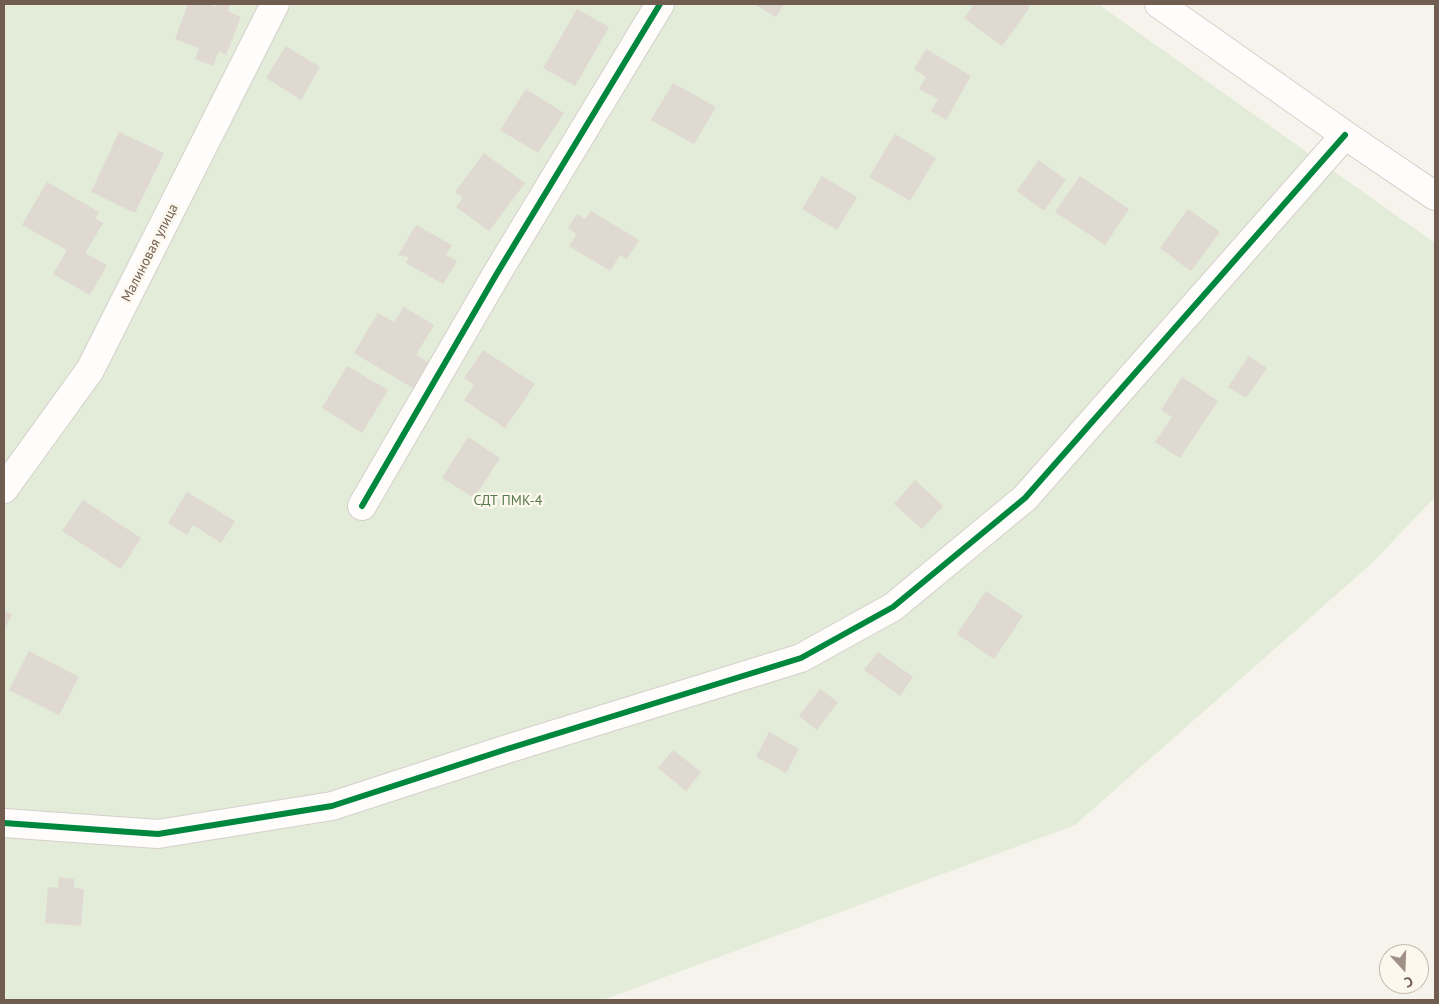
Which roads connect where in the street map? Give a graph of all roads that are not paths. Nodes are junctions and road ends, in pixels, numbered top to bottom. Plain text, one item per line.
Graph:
1 (275, 4) edge
2 (660, 4) edge
3 (1159, 4) edge
4 (1345, 135) junction
5 (1435, 196) edge
6 (4, 489) edge
7 (362, 506) dead end
8 (4, 823) edge

1 - 6 street, Малиновая улица
2 - 7 street
3 - 4 street
4 - 5 street
4 - 8 street

